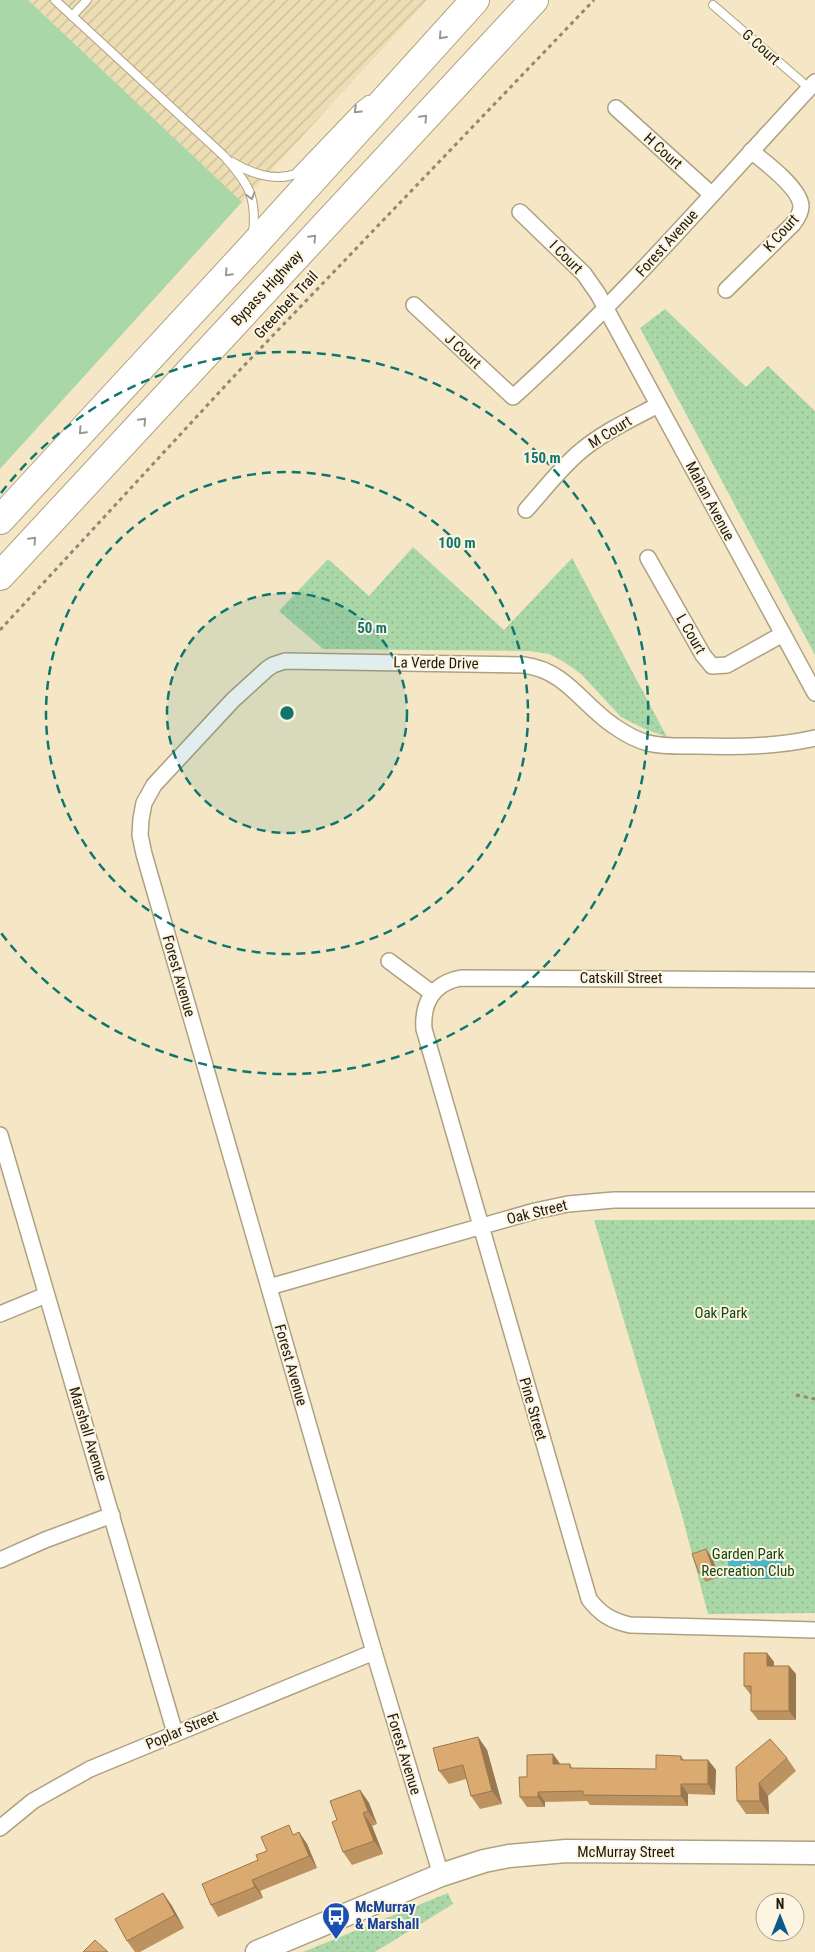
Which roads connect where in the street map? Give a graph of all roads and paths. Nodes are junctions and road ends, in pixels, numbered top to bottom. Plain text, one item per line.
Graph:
1 (55, 0) edge
2 (87, 0) edge
3 (475, 0) edge
4 (534, 0) edge
5 (594, 0) edge
6 (714, 6) dead end
7 (72, 16) junction
8 (398, 86) junction
9 (813, 87) edge
10 (616, 108) dead end
11 (751, 151) junction
12 (224, 156) junction
13 (711, 194) junction
14 (520, 212) dead end
15 (252, 248) junction
16 (726, 290) dead end
17 (414, 304) dead end
18 (606, 308) junction
19 (512, 397) joint
20 (658, 405) junction
21 (526, 510) dead end
22 (0, 520) edge
23 (648, 558) dead end
24 (0, 576) edge
25 (0, 630) edge
26 (783, 634) junction
27 (814, 690) edge
28 (815, 738) edge
29 (144, 854) joint
30 (389, 962) dead end
31 (815, 980) edge
32 (432, 993) junction
33 (0, 1135) edge
34 (815, 1200) edge
35 (481, 1227) junction
36 (268, 1287) junction
37 (46, 1295) junction
38 (0, 1314) edge
39 (796, 1395) dead end
40 (815, 1399) edge
41 (112, 1515) junction
42 (0, 1560) edge
43 (815, 1630) edge
44 (374, 1652) junction
45 (175, 1733) junction
46 (0, 1828) edge
47 (815, 1853) edge
48 (441, 1875) junction
49 (263, 1951) edge

1 - 7 lane
2 - 7 lane
3 -> 8 highway
24 -> 4 highway, Bypass Highway
5 - 25 path, Greenbelt Trail
6 - 9 lane, G Court
7 - 12 lane
8 -> 12 lane
8 - 15 highway
9 - 11 street, Forest Avenue
10 - 13 street, H Court
11 - 13 street, Forest Avenue
11 - 16 street, K Court
12 -> 15 lane
13 - 18 street, Forest Avenue
14 - 18 street, I Court
15 -> 22 highway
17 - 19 street, J Court
18 - 19 street, Forest Avenue
18 - 20 street, Mahan Avenue
20 - 21 street, M Court
20 - 26 street, Mahan Avenue
23 - 26 street, L Court
26 - 27 street, Mahan Avenue
28 - 29 street, La Verde Drive
29 - 36 street, Forest Avenue
30 - 32 street
31 - 32 street, Catskill Street
32 - 35 street, Pine Street
33 - 37 street, Marshall Avenue
34 - 35 street, Oak Street
35 - 36 street, Oak Street
35 - 43 street, Pine Street
36 - 44 street, Forest Avenue
37 - 38 street
37 - 41 street, Marshall Avenue
39 - 40 path
41 - 42 street
41 - 45 street, Marshall Avenue
44 - 45 street, Poplar Street
44 - 48 street, Forest Avenue
45 - 46 street, Poplar Street
47 - 48 street, McMurray Street
48 - 49 street, McMurray Street

